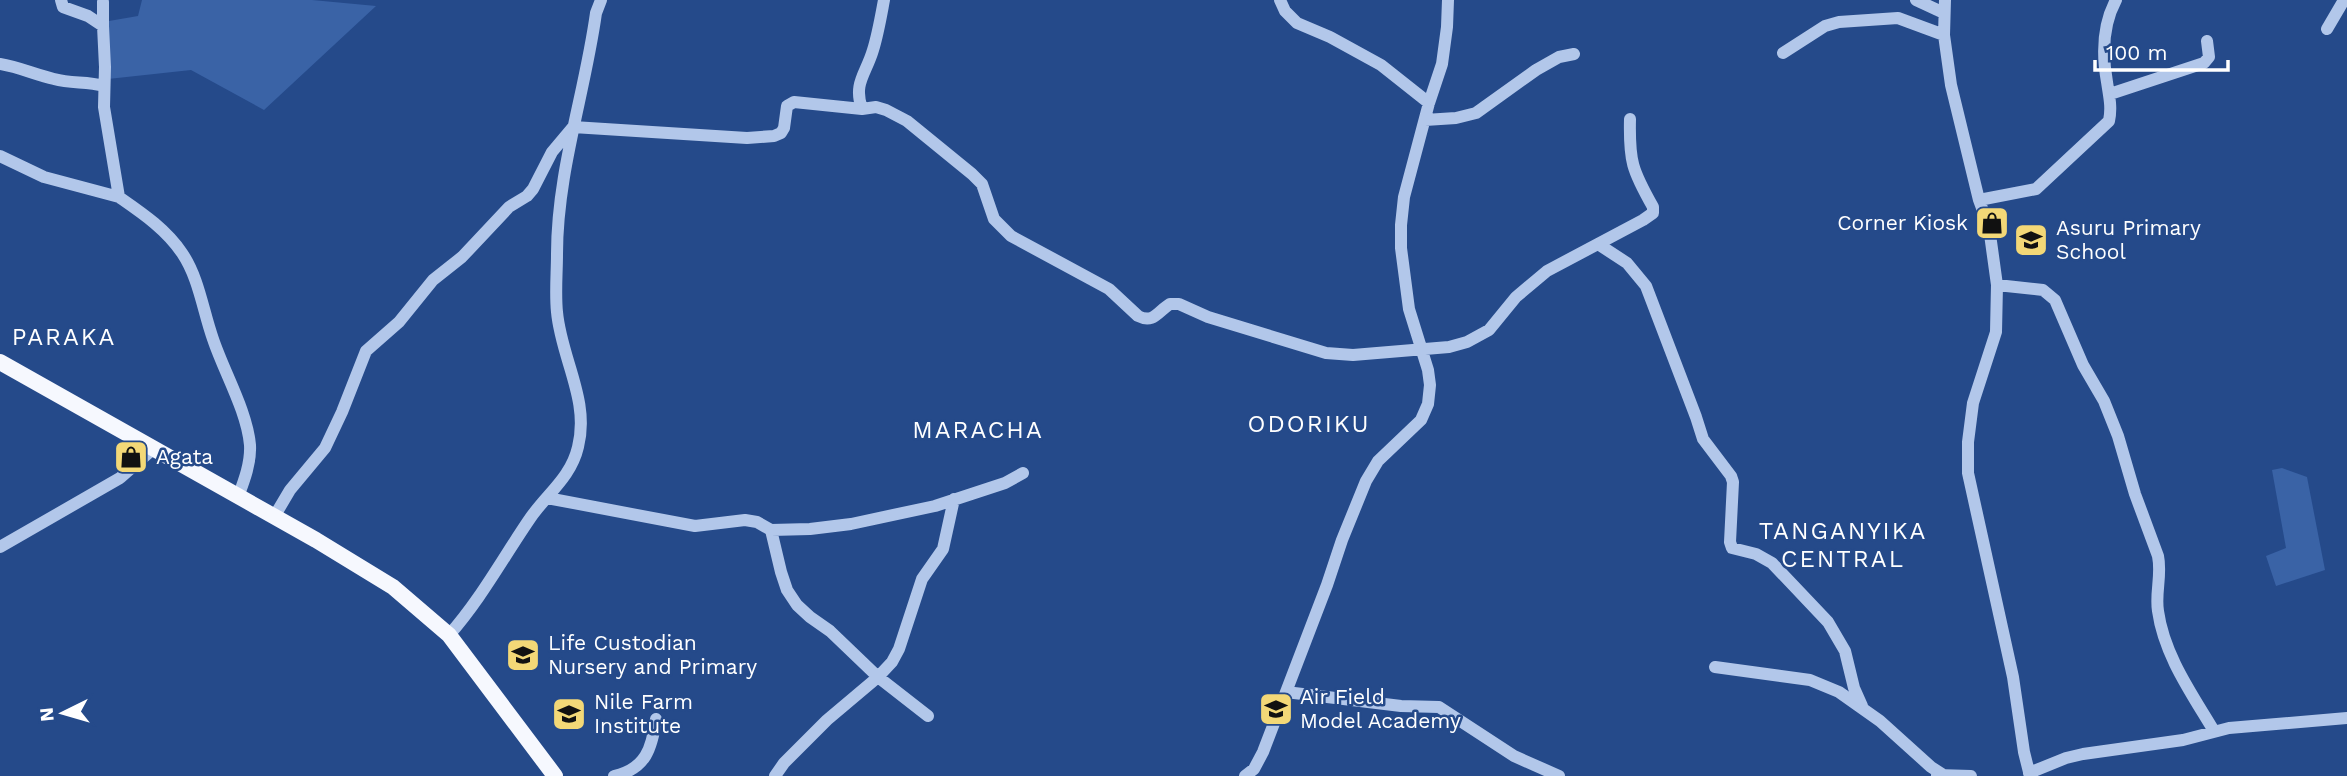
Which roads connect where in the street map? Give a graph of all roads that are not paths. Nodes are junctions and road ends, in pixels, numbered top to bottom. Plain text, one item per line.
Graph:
1 (61, 0) edge
2 (601, 0) edge
3 (884, 0) edge
4 (1280, 0) edge
5 (1448, 0) edge
6 (1916, 0) edge
7 (2116, 0) edge
8 (2344, 0) edge
9 (103, 2) edge
10 (1944, 6) edge
11 (103, 26) junction
12 (2327, 29) dead end
13 (1944, 34) junction
14 (2207, 41) dead end
15 (1783, 53) dead end
16 (1574, 54) dead end
17 (0, 64) edge
18 (104, 86) junction
19 (2109, 94) junction
20 (1429, 103) junction
21 (862, 109) junction
22 (1630, 119) dead end
23 (1425, 120) junction
24 (573, 127) junction
25 (0, 156) edge
26 (119, 197) junction
27 (1979, 200) junction
28 (1598, 244) junction
29 (1997, 285) junction
30 (1420, 349) junction
31 (0, 362) edge
32 (153, 449) junction
33 (1023, 474) dead end
34 (238, 497) junction
35 (547, 498) junction
36 (954, 499) junction
37 (274, 517) junction
38 (771, 530) junction
39 (0, 547) edge
40 (449, 635) junction
41 (1715, 667) dead end
42 (878, 677) junction
43 (1286, 692) junction
44 (1862, 706) junction
45 (928, 716) dead end
46 (2347, 718) edge
47 (656, 719) dead end
48 (2214, 731) junction
49 (2030, 774) edge
50 (1936, 775) edge
51 (555, 776) edge
52 (614, 776) edge
53 (775, 776) edge
54 (1245, 776) edge
55 (1559, 776) edge
56 (1971, 776) edge

1 - 11 street
2 - 24 street
3 - 21 street
4 - 20 street
5 - 20 street
6 - 10 street
7 - 19 street
8 - 12 street
9 - 11 street
10 - 13 street
11 - 18 street
13 - 15 street
13 - 27 street
14 - 19 street
16 - 23 street
17 - 18 street
18 - 26 street
19 - 27 street
20 - 23 street
21 - 24 street
21 - 30 street
22 - 28 street
23 - 30 street
24 - 35 street
24 - 37 street
25 - 26 street
26 - 34 street
27 - 29 street
28 - 30 street
28 - 44 street
29 - 48 street
29 - 49 street
30 - 43 street
31 - 32 main road
32 - 34 main road
32 - 39 street
33 - 36 street
34 - 37 main road
35 - 38 street
35 - 40 street
36 - 38 street
36 - 42 street
37 - 40 main road
38 - 42 street
40 - 51 main road
41 - 44 street
42 - 45 street
42 - 53 street
43 - 54 street
43 - 55 street
44 - 50 street
46 - 48 street
47 - 52 street
48 - 49 street
50 - 56 street

